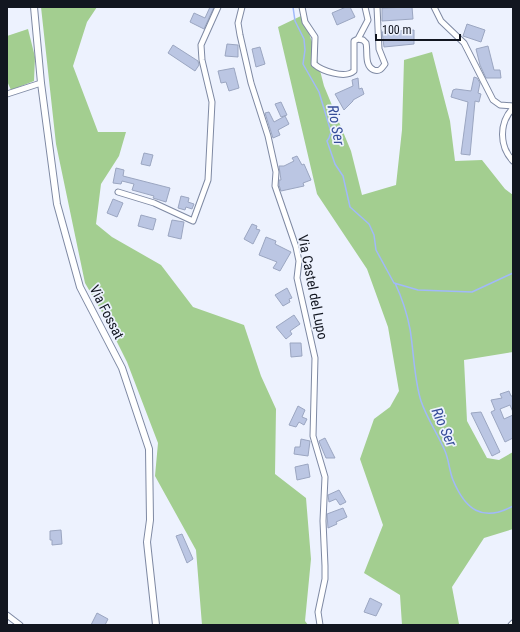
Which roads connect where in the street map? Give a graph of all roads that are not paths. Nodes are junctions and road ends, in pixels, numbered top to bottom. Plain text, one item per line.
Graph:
1 (34, 7) edge
2 (218, 7) edge
3 (242, 7) edge
4 (302, 7) edge
5 (364, 7) edge
6 (377, 7) edge
7 (434, 7) edge
8 (358, 39) junction
9 (41, 83) junction
10 (7, 94) edge
11 (513, 107) edge
12 (513, 161) edge
13 (118, 192) dead end
14 (7, 614) edge
15 (20, 625) edge
16 (156, 625) edge
17 (320, 625) edge

1 - 9 street, Via Fossat
2 - 13 street
3 - 17 street, Via Castel del Lupo
4 - 8 street
5 - 8 street
6 - 8 street
7 - 11 street
9 - 10 street
9 - 16 street, Via Fossat
11 - 12 street
14 - 15 street

